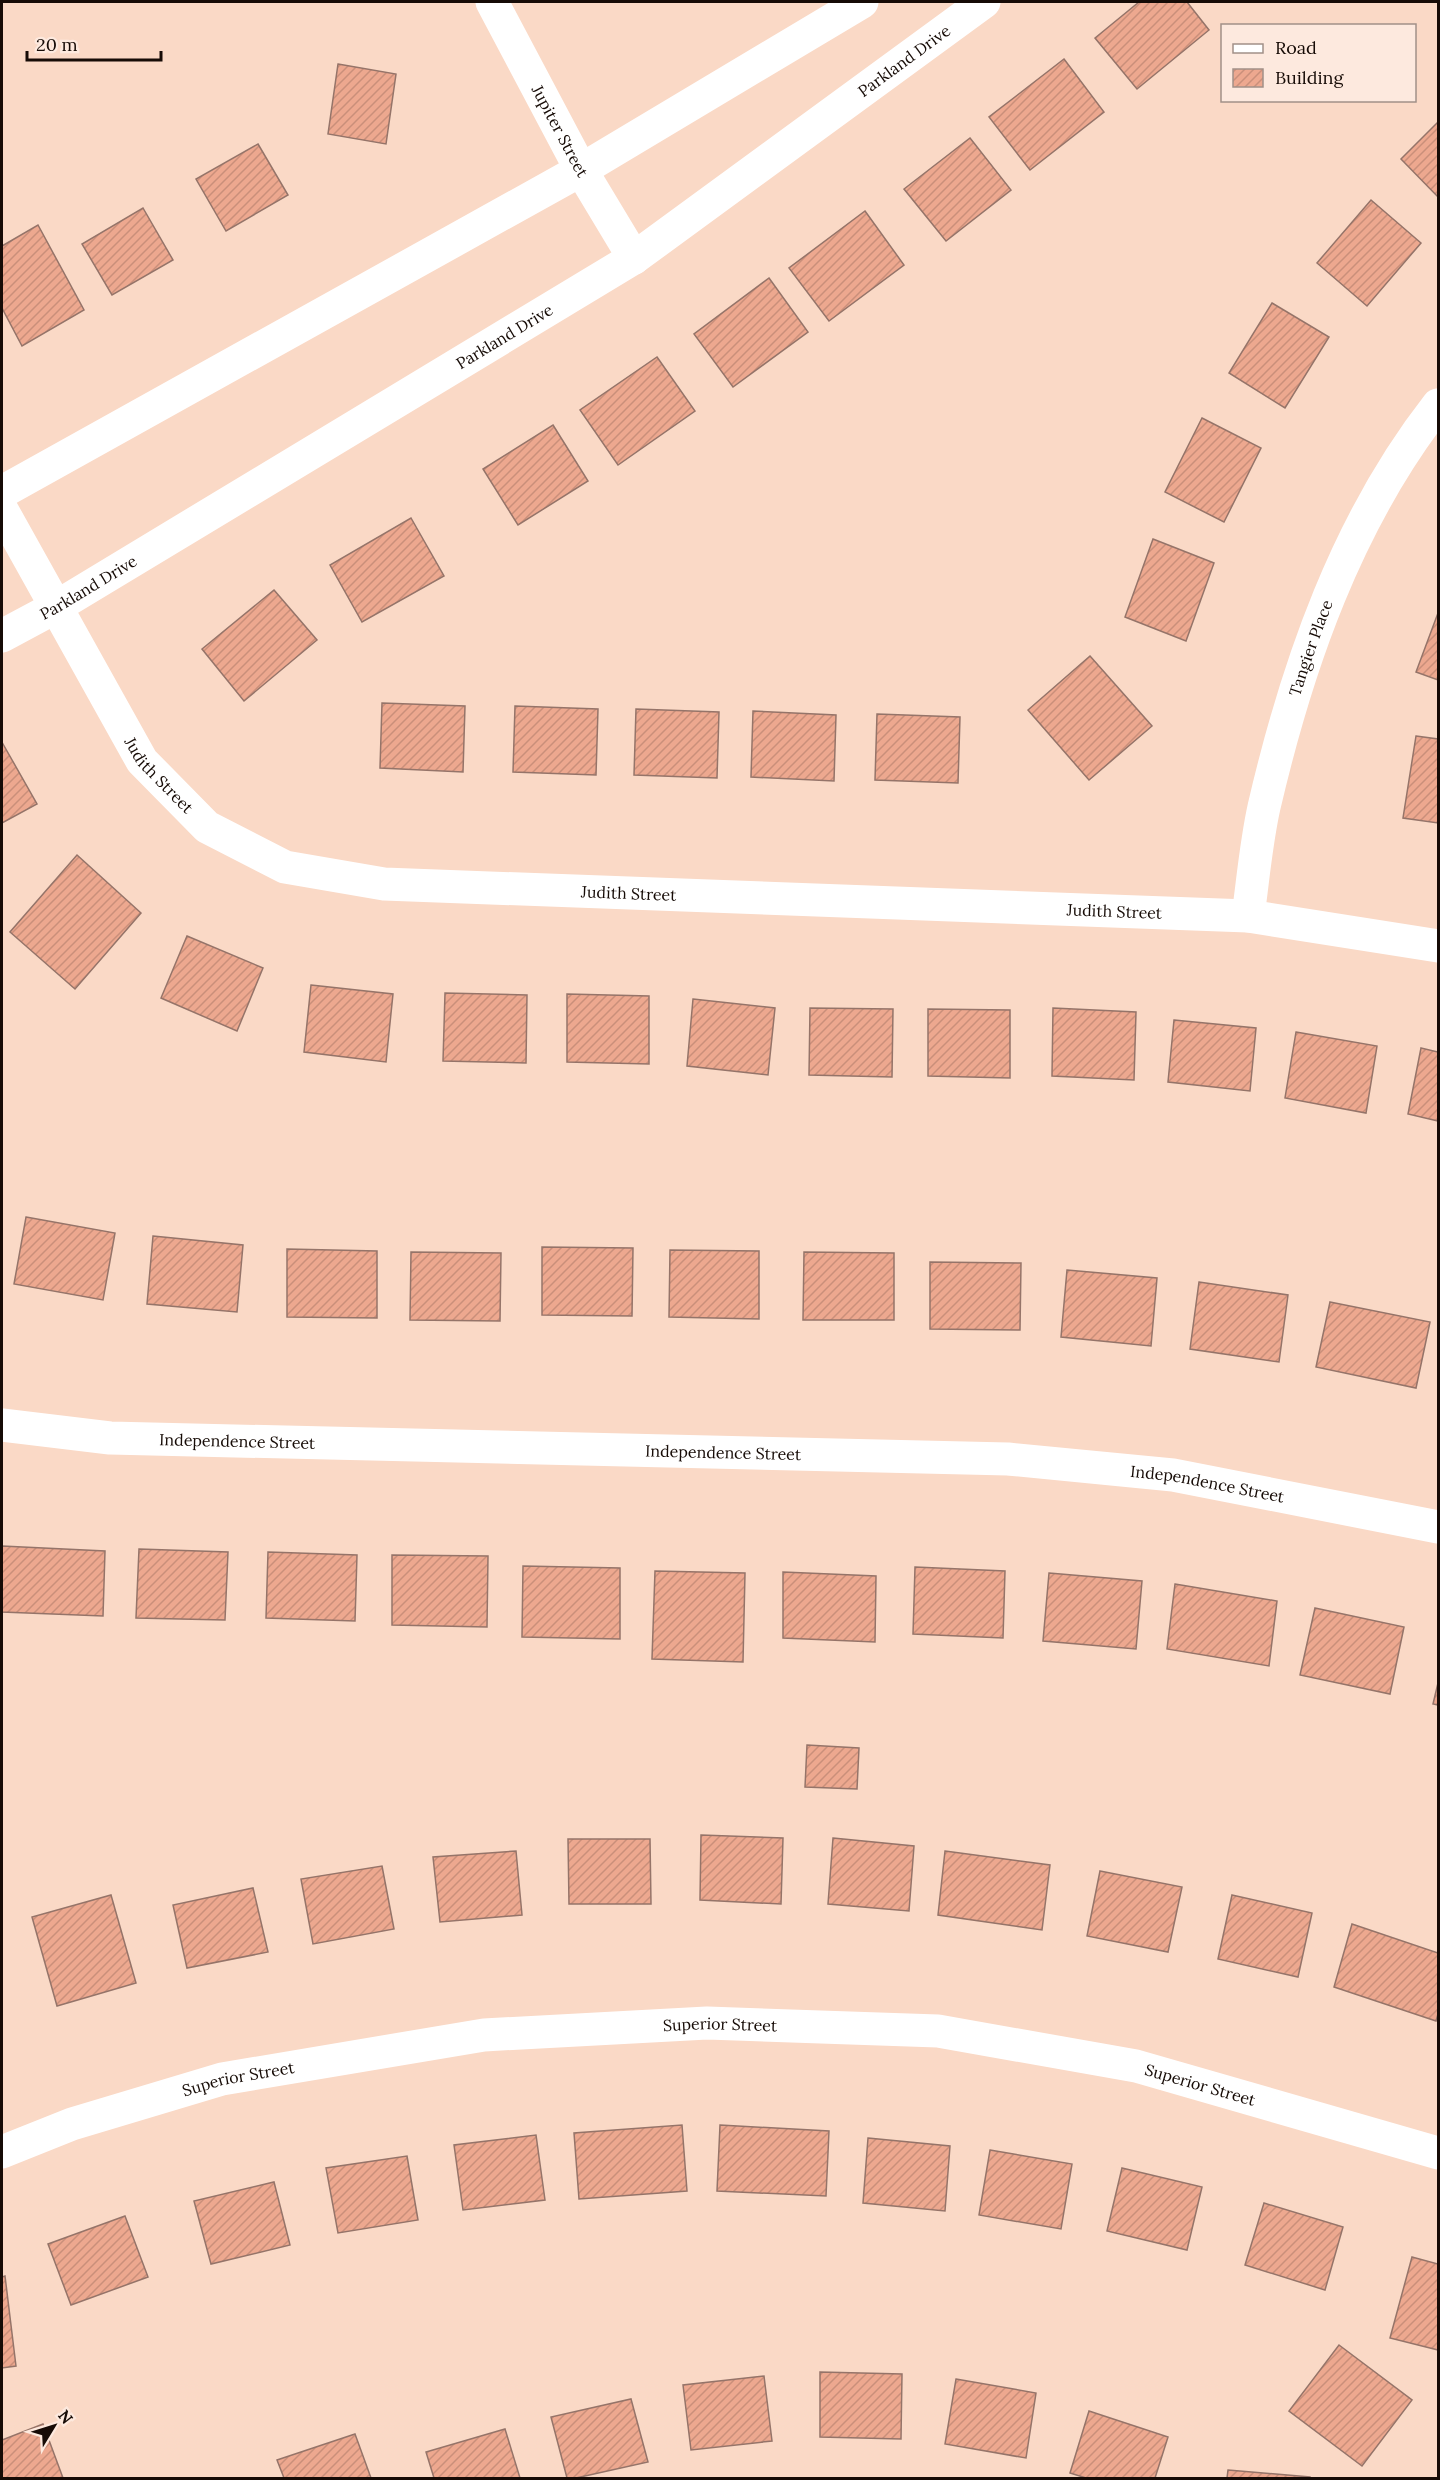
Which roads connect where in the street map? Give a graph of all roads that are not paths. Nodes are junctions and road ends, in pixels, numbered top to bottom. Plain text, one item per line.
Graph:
1 (492, 2) edge
2 (862, 2) edge
3 (984, 2) edge
4 (581, 170) junction
5 (633, 258) junction
6 (1438, 405) edge
7 (2, 492) edge
8 (2, 510) edge
9 (56, 607) junction
10 (2, 636) edge
11 (1248, 916) junction
12 (1438, 946) edge
13 (2, 1425) edge
14 (1438, 1527) edge
15 (2, 2152) edge
16 (1438, 2153) edge

1 - 4 street, Jupiter Street
2 - 4 street
3 - 5 street, Parkland Drive
4 - 5 street, Jupiter Street
4 - 7 street
5 - 9 street, Parkland Drive
6 - 11 street, Tangier Place
8 - 9 street, Judith Street
9 - 10 street, Parkland Drive
9 - 11 street, Judith Street
11 - 12 street, Judith Street
13 - 14 street, Independence Street
15 - 16 street, Superior Street

